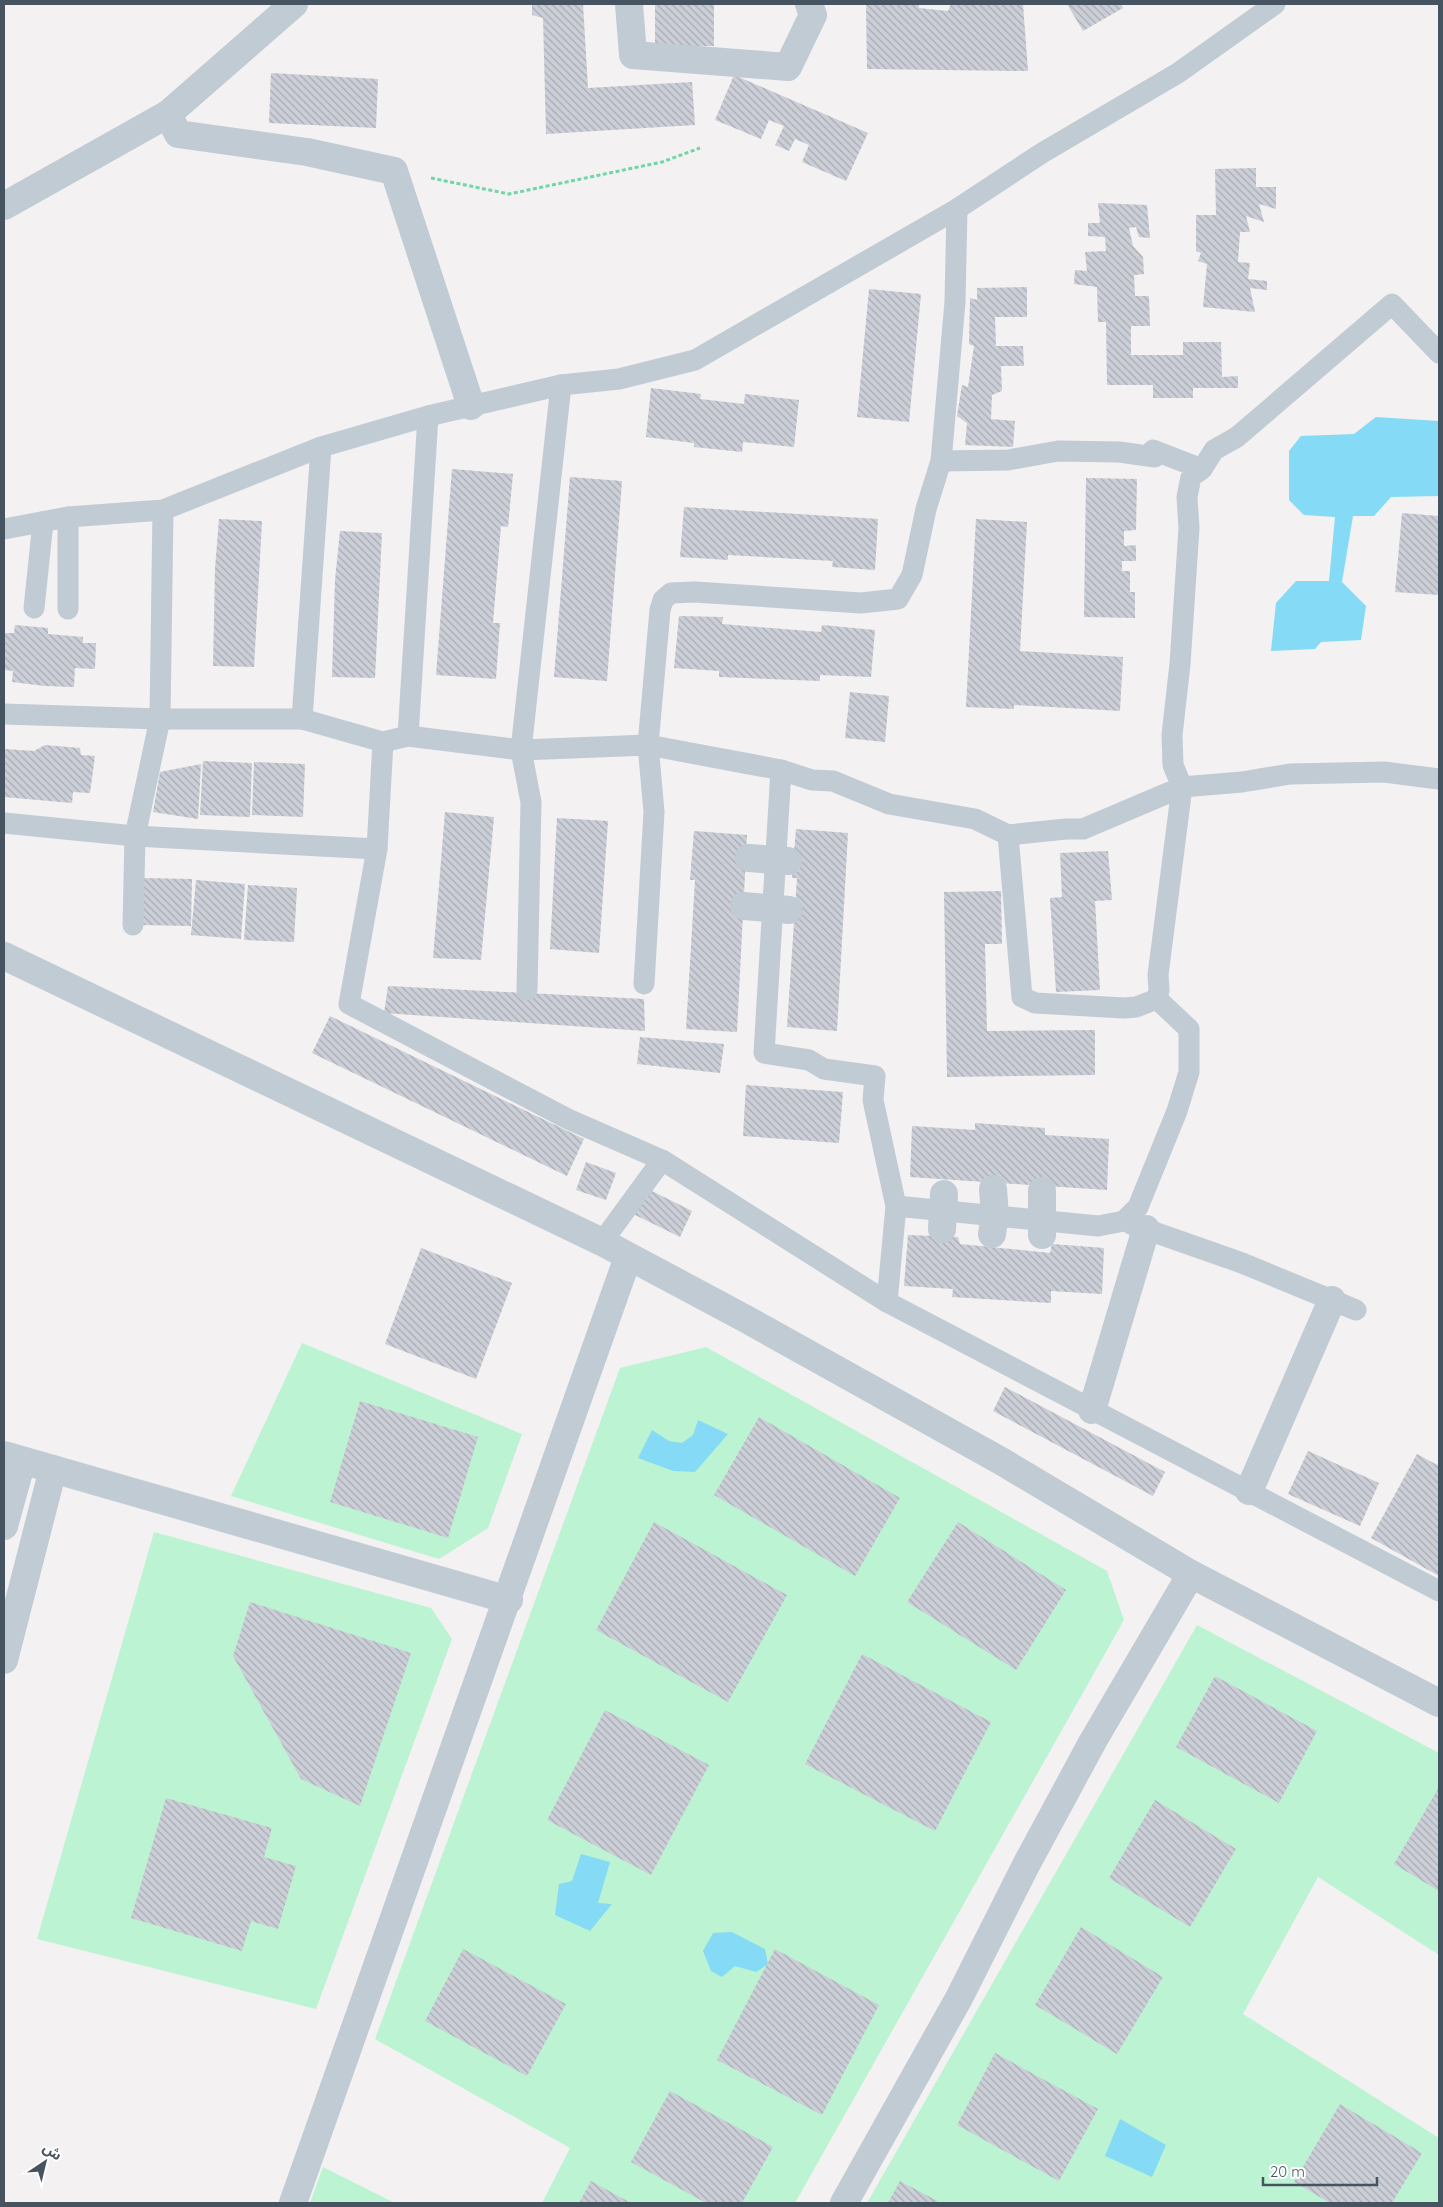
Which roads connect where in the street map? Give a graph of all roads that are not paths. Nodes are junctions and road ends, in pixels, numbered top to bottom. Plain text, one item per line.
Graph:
1 (294, 4) edge
2 (629, 4) edge
3 (809, 4) edge
4 (1275, 4) edge
5 (168, 114) junction
6 (4, 206) edge
7 (957, 209) junction
8 (1439, 353) edge
9 (560, 386) junction
10 (472, 406) junction
11 (428, 416) junction
12 (321, 447) junction
13 (941, 461) junction
14 (1202, 469) junction
15 (163, 510) junction
16 (68, 517) junction
17 (43, 522) junction
18 (4, 529) edge
19 (34, 608) dead end
20 (68, 609) dead end
21 (4, 714) edge
22 (160, 719) junction
23 (302, 719) junction
24 (408, 736) junction
25 (383, 742) junction
26 (648, 745) junction
27 (521, 750) junction
28 (781, 770) junction
29 (1439, 779) edge
30 (1182, 787) junction
31 (4, 823) edge
32 (1008, 835) junction
33 (135, 836) junction
34 (377, 849) junction
35 (749, 858) dead end
36 (782, 860) junction
37 (744, 906) dead end
38 (781, 909) junction
39 (134, 925) dead end
40 (4, 956) edge
41 (644, 984) dead end
42 (527, 990) dead end
43 (1157, 999) junction
44 (662, 1160) junction
45 (993, 1189) dead end
46 (1042, 1191) dead end
47 (896, 1206) junction
48 (994, 1225) junction
49 (1135, 1225) junction
50 (1042, 1228) junction
51 (602, 1242) junction
52 (628, 1257) junction
53 (886, 1302) junction
54 (1344, 1305) joint
55 (1092, 1410) junction
56 (13, 1458) edge
57 (54, 1470) junction
58 (1249, 1491) junction
59 (4, 1526) edge
60 (1190, 1574) junction
61 (1439, 1591) edge
62 (509, 1600) junction
63 (4, 1660) edge
64 (1439, 1703) edge
65 (293, 2203) edge
66 (844, 2203) edge

1 - 5 street
2 - 3 street
4 - 7 lane
5 - 6 street
5 - 10 street
7 - 9 lane
7 - 13 lane
8 - 14 lane
9 - 10 lane
9 - 27 lane
10 - 11 lane
11 - 12 lane
11 - 24 lane
12 - 15 lane
12 - 23 lane
13 - 14 lane
13 - 26 lane
14 - 30 lane
15 - 16 lane
15 - 22 lane
16 - 17 lane
16 - 20 lane
17 - 18 lane
17 - 19 lane
21 - 22 lane
22 - 23 lane
22 - 33 lane
23 - 25 lane
24 - 25 lane
24 - 27 lane
25 - 34 lane
26 - 27 lane
26 - 28 lane
26 - 41 lane
27 - 42 lane
28 - 32 lane
28 - 36 lane
29 - 30 lane
30 - 32 lane
30 - 43 lane
31 - 33 lane
32 - 43 lane
33 - 34 lane
33 - 39 lane
34 - 44 lane
35 - 36 street
36 - 38 lane
37 - 38 street
38 - 47 lane
40 - 51 street
43 - 49 lane
44 - 51 lane
44 - 53 lane
45 - 48 street
46 - 50 street
47 - 48 lane
47 - 53 lane
48 - 50 lane
49 - 50 lane
49 - 54 lane
49 - 55 street
51 - 52 street
52 - 60 street
52 - 62 street
53 - 55 lane
54 - 58 street
55 - 58 lane
56 - 57 street
56 - 59 street
57 - 62 street
57 - 63 street
58 - 61 lane
60 - 64 street
60 - 66 street
62 - 65 street

